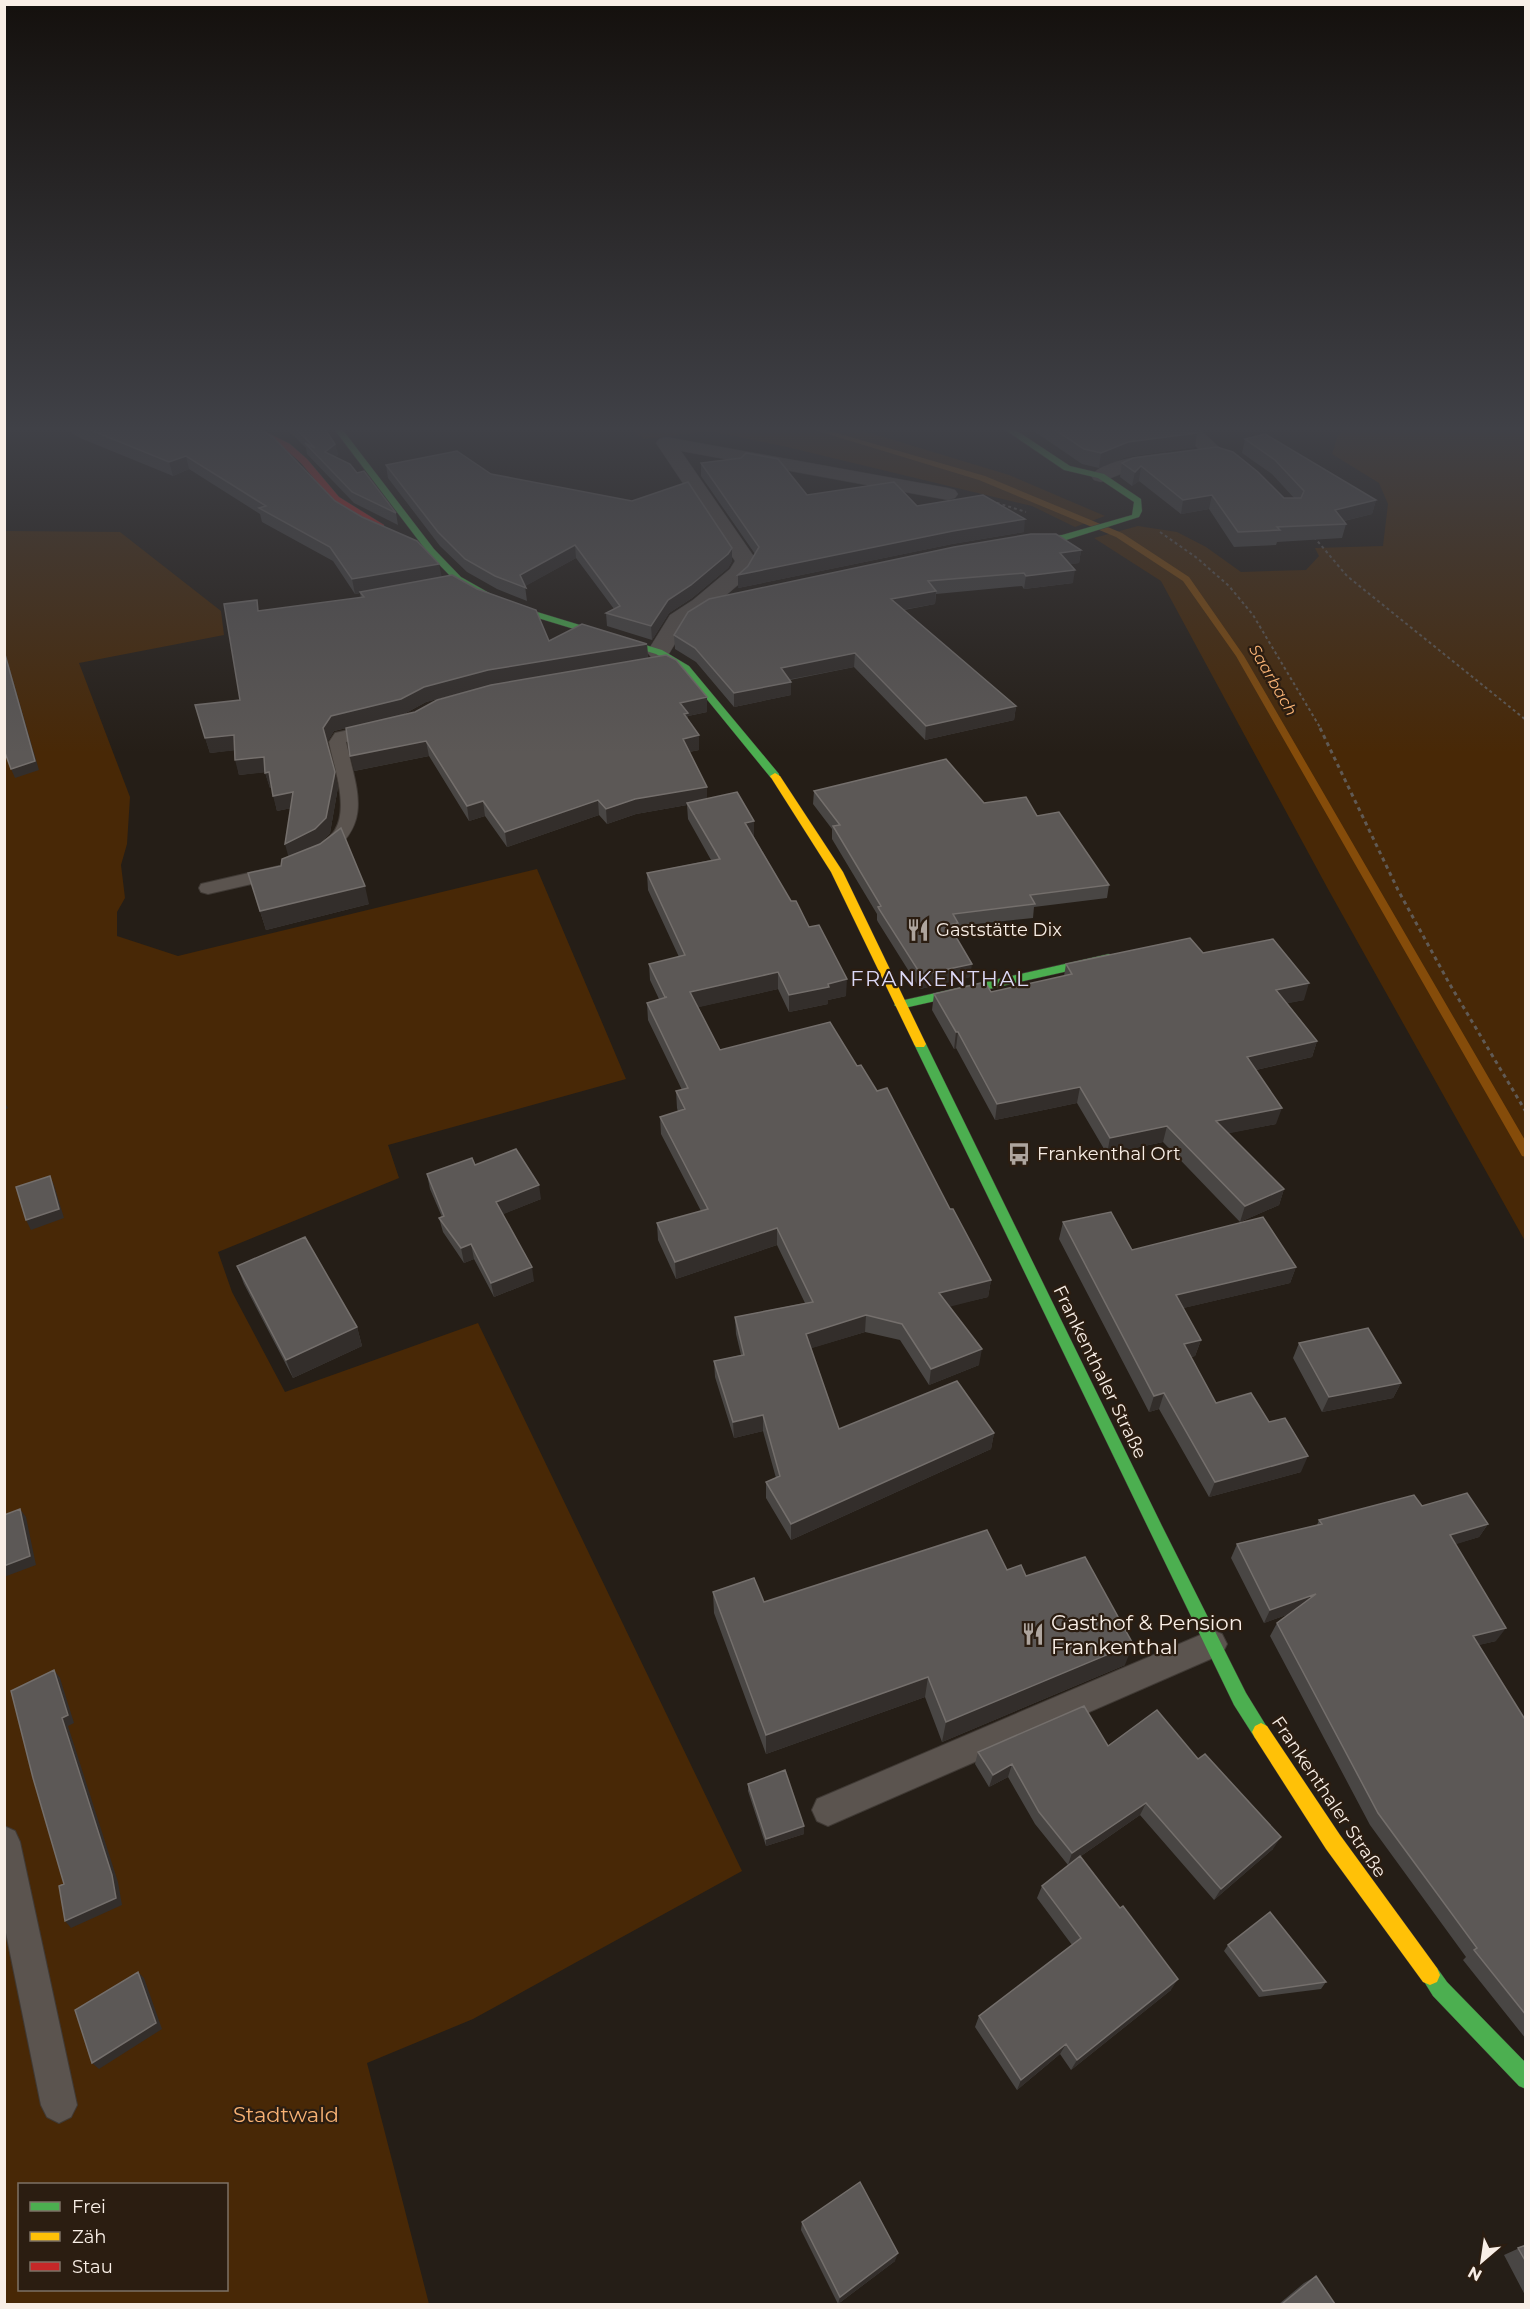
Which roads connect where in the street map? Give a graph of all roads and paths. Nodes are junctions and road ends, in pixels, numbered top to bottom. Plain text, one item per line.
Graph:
1 (402, 537) edge
2 (420, 537) edge
3 (731, 537) edge
4 (1068, 537) edge
5 (1160, 537) edge
6 (1314, 537) edge
7 (1063, 538) joint
8 (1007, 543) edge
9 (431, 551) junction
10 (462, 581) junction
11 (442, 585) edge
12 (728, 599) edge
13 (701, 605) junction
14 (667, 657) junction
15 (642, 667) edge
16 (1526, 720) edge
17 (391, 725) edge
18 (208, 888) dead end
19 (1126, 954) edge
20 (900, 1005) junction
21 (1526, 1112) edge
22 (1212, 1644) junction
23 (828, 1810) dead end
24 (4, 1842) edge
25 (1526, 2079) edge
26 (59, 2105) dead end

1 - 9 main road
2 - 9 main road, Frankenthaler Straße
3 - 13 street
4 - 7 main road
5 - 21 path
6 - 16 path
7 - 8 main road
9 - 10 main road, Frankenthaler Straße
10 - 11 lane
10 - 14 main road, Frankenthaler Straße
12 - 13 main road
13 - 14 street
14 - 15 lane
14 - 20 main road, Frankenthaler Straße
17 - 18 lane
19 - 20 main road
20 - 22 main road, Frankenthaler Straße
22 - 23 lane
22 - 25 main road, Frankenthaler Straße
24 - 26 lane

